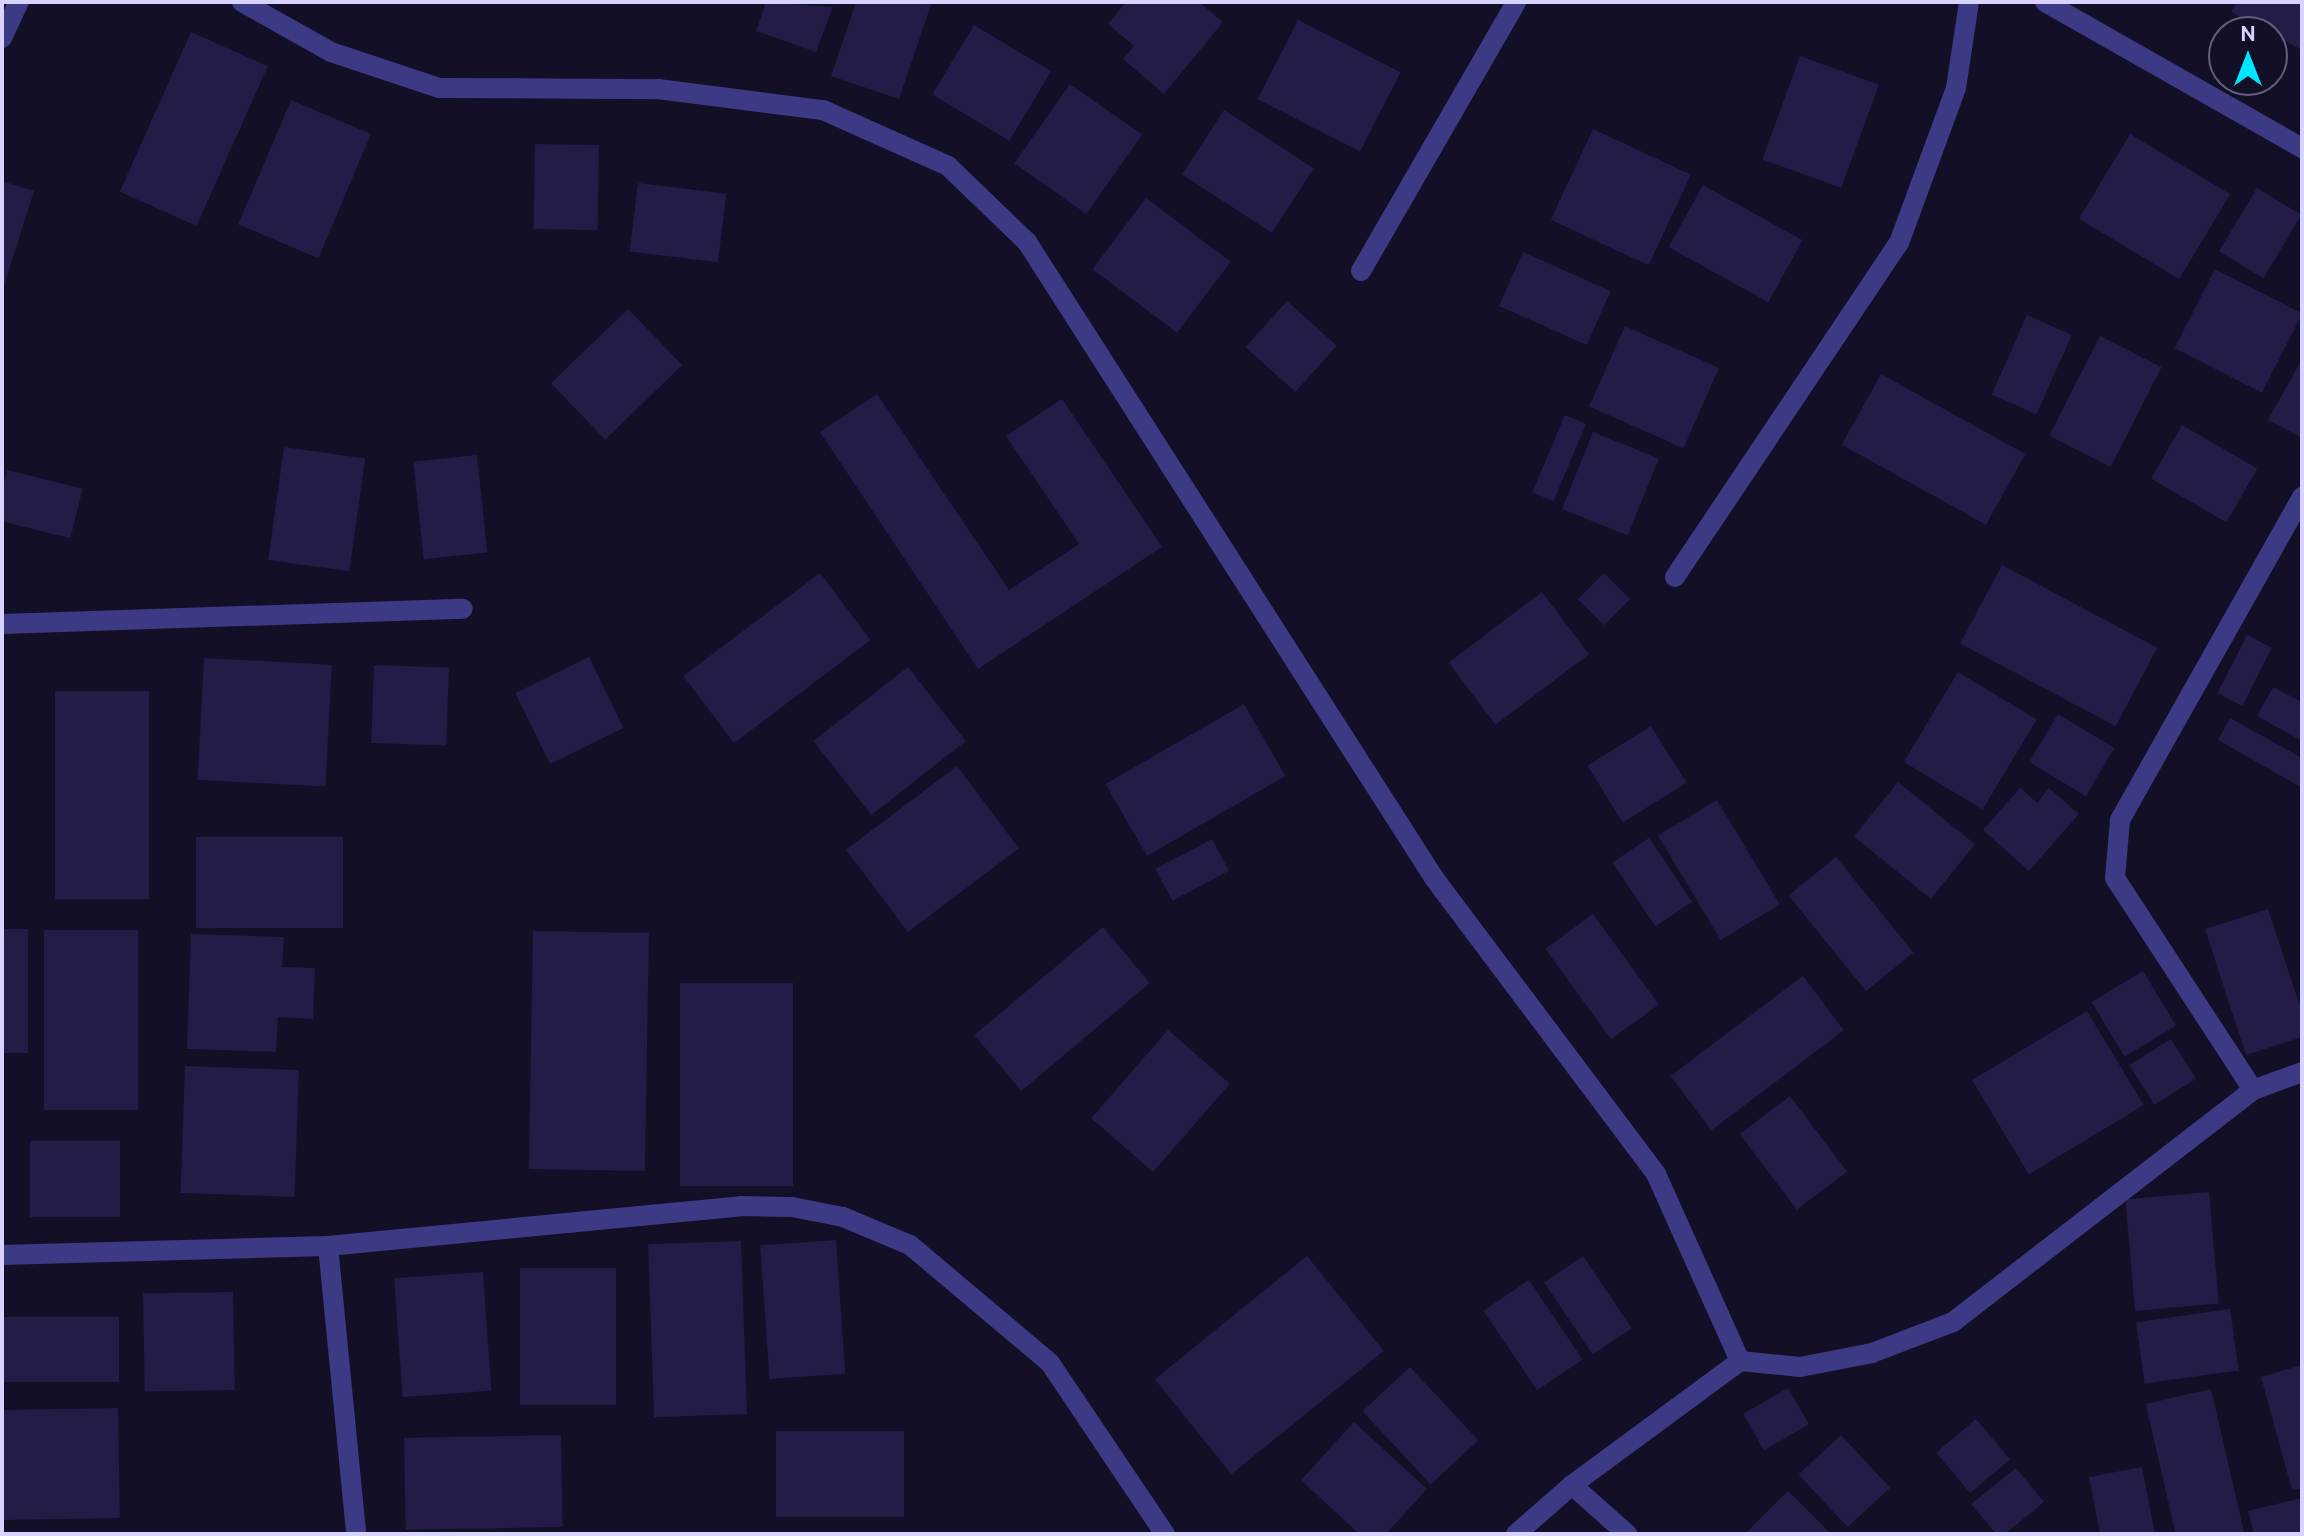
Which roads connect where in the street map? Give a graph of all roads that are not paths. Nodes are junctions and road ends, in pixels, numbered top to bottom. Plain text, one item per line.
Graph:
1 (19, 2) edge
2 (242, 2) edge
3 (1516, 2) edge
4 (1969, 2) edge
5 (2045, 2) edge
6 (2, 38) edge
7 (2302, 148) edge
8 (1361, 271) dead end
9 (2302, 497) edge
10 (1675, 577) dead end
11 (463, 609) dead end
12 (2, 624) edge
13 (2302, 1072) edge
14 (2253, 1090) junction
15 (328, 1246) junction
16 (2, 1255) edge
17 (1740, 1361) junction
18 (1572, 1485) junction
19 (356, 1534) edge
20 (1165, 1534) edge
21 (1516, 1534) edge
22 (1627, 1534) edge

1 - 6 street
2 - 17 street
3 - 8 street
4 - 10 street
5 - 7 street
9 - 14 street
11 - 12 street
13 - 14 street
14 - 17 street
15 - 16 street
15 - 19 street
15 - 20 street
17 - 18 street
18 - 21 street
18 - 22 street

